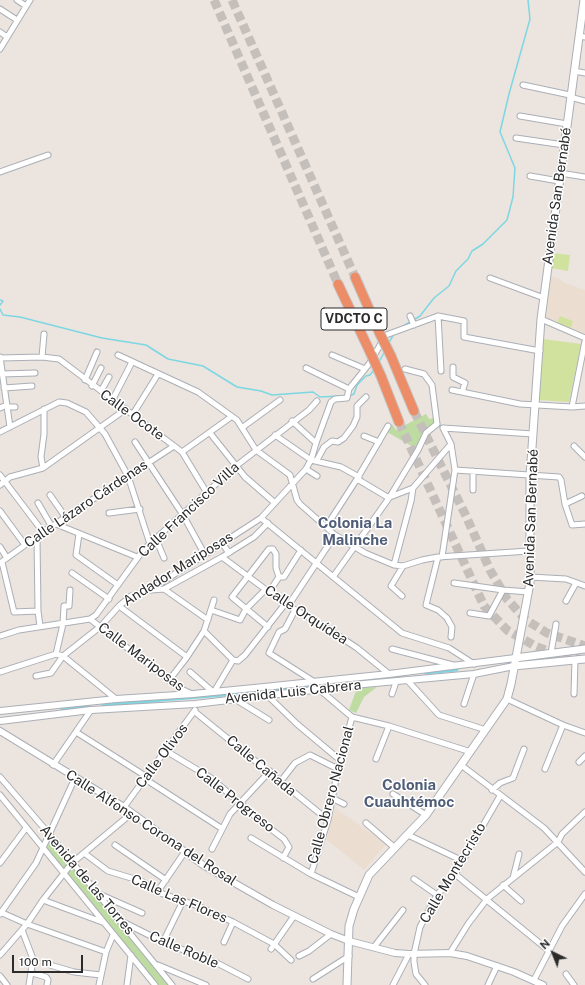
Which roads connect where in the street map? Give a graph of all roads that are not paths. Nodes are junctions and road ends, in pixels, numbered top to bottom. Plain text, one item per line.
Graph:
1 (17, 0) edge
2 (30, 0) edge
3 (584, 0) edge
4 (26, 6) junction
5 (0, 9) edge
6 (18, 20) junction
7 (0, 32) edge
8 (7, 37) junction
9 (582, 37) edge
10 (0, 48) edge
11 (574, 71) junction
12 (585, 73) edge
13 (523, 85) dead end
14 (570, 96) junction
15 (585, 101) edge
16 (520, 116) dead end
17 (567, 124) junction
18 (516, 138) dead end
19 (564, 145) junction
20 (48, 155) dead end
21 (0, 172) edge
22 (560, 173) junction
23 (530, 176) dead end
24 (585, 177) edge
25 (559, 181) junction
26 (355, 277) tunnel mouth
27 (490, 278) dead end
28 (338, 284) tunnel mouth
29 (544, 298) junction
30 (437, 317) junction
31 (541, 319) junction
32 (44, 334) dead end
33 (585, 338) edge
34 (585, 341) edge
35 (540, 351) junction
36 (97, 352) dead end
37 (118, 355) dead end
38 (332, 355) dead end
39 (0, 357) edge
40 (42, 357) junction
41 (132, 362) junction
42 (453, 367) dead end
43 (101, 368) dead end
44 (306, 368) dead end
45 (365, 369) junction
46 (405, 369) dead end
47 (441, 371) dead end
48 (1, 373) edge
49 (35, 373) dead end
50 (158, 374) junction
51 (109, 377) dead end
52 (85, 380) junction
53 (32, 386) dead end
54 (92, 386) junction
55 (4, 388) junction
56 (452, 390) dead end
57 (101, 391) junction
58 (462, 392) junction
59 (348, 393) junction
60 (366, 397) dead end
61 (113, 399) junction
62 (280, 400) dead end
63 (317, 401) dead end
64 (8, 406) junction
65 (534, 406) junction
66 (585, 406) edge
67 (15, 407) dead end
68 (572, 407) junction
69 (0, 408) edge
70 (44, 409) junction
71 (126, 409) junction
72 (414, 411) tunnel mouth
73 (133, 414) junction
74 (231, 417) junction
75 (292, 421) junction
76 (399, 422) tunnel mouth
77 (437, 424) junction
78 (388, 426) dead end
79 (10, 427) junction
80 (100, 427) junction
81 (243, 427) junction
82 (443, 428) junction
83 (0, 432) edge
84 (210, 432) junction
85 (533, 434) junction
86 (275, 435) junction
87 (364, 436) dead end
88 (135, 442) dead end
89 (379, 442) junction
90 (316, 443) junction
91 (451, 444) junction
92 (174, 446) junction
93 (574, 446) dead end
94 (256, 450) junction
95 (182, 452) junction
96 (585, 457) edge
97 (314, 460) junction
98 (148, 463) junction
99 (236, 466) junction
100 (43, 468) junction
101 (306, 469) junction
102 (455, 470) junction
103 (473, 471) junction
104 (0, 475) edge
105 (128, 476) junction
106 (317, 476) dead end
107 (530, 476) junction
108 (358, 478) junction
109 (2, 483) edge
110 (294, 483) junction
111 (413, 488) junction
112 (473, 490) dead end
113 (207, 493) junction
114 (50, 495) dead end
115 (582, 496) dead end
116 (389, 498) junction
117 (38, 503) dead end
118 (275, 503) junction
119 (565, 504) junction
120 (140, 509) junction
121 (0, 511) edge
122 (109, 513) dead end
123 (182, 515) junction
124 (66, 518) junction
125 (261, 518) junction
126 (268, 523) junction
127 (585, 524) edge
128 (54, 525) junction
129 (326, 527) junction
130 (44, 532) junction
131 (79, 534) junction
132 (335, 535) junction
133 (36, 537) junction
134 (156, 539) junction
135 (222, 543) junction
136 (150, 544) junction
137 (25, 545) junction
138 (0, 547) edge
139 (355, 548) junction
140 (301, 550) junction
141 (529, 551) junction
142 (229, 553) junction
143 (205, 555) junction
144 (137, 557) junction
145 (222, 557) junction
146 (440, 557) junction
147 (7, 558) junction
148 (164, 558) dead end
149 (1, 563) edge
150 (317, 564) junction
151 (394, 565) junction
152 (403, 566) junction
153 (72, 573) dead end
154 (248, 576) junction
155 (333, 577) junction
156 (530, 577) junction
157 (279, 578) junction
158 (454, 583) dead end
159 (576, 583) junction
160 (118, 585) junction
161 (585, 586) edge
162 (164, 589) junction
163 (70, 590) dead end
164 (150, 590) junction
165 (503, 590) junction
166 (267, 591) junction
167 (529, 592) junction
168 (402, 596) dead end
169 (109, 599) junction
170 (214, 600) dead end
171 (566, 601) dead end
172 (286, 605) junction
173 (119, 606) junction
174 (246, 609) junction
175 (211, 610) junction
176 (295, 610) junction
177 (38, 611) junction
178 (470, 613) dead end
179 (90, 619) junction
180 (208, 620) junction
181 (64, 624) junction
182 (556, 624) dead end
183 (40, 626) junction
184 (101, 626) junction
185 (268, 627) junction
186 (204, 631) junction
187 (0, 636) edge
188 (451, 637) dead end
189 (392, 649) dead end
190 (585, 649) edge
191 (551, 653) junction
192 (56, 654) junction
193 (64, 656) junction
194 (187, 657) junction
195 (515, 658) junction
196 (585, 659) edge
197 (233, 660) junction
198 (576, 660) junction
199 (475, 664) junction
200 (454, 666) junction
201 (514, 666) junction
202 (0, 672) edge
203 (190, 672) dead end
204 (389, 674) junction
205 (474, 674) junction
206 (36, 676) dead end
207 (170, 679) junction
208 (313, 681) junction
209 (408, 681) junction
210 (396, 682) junction
211 (274, 686) junction
212 (264, 687) junction
213 (320, 690) junction
214 (214, 692) junction
215 (193, 694) junction
216 (270, 694) junction
217 (392, 694) dead end
218 (574, 694) dead end
219 (116, 699) junction
220 (235, 699) junction
221 (507, 699) junction
222 (195, 704) junction
223 (464, 704) dead end
224 (59, 705) junction
225 (91, 710) junction
226 (0, 711) edge
227 (195, 712) junction
228 (62, 714) junction
229 (352, 717) junction
230 (268, 720) dead end
231 (0, 721) edge
232 (563, 725) junction
233 (388, 726) junction
234 (486, 730) junction
235 (0, 731) edge
236 (76, 732) junction
237 (585, 733) edge
238 (524, 749) dead end
239 (166, 751) junction
240 (470, 752) junction
241 (585, 756) edge
242 (376, 759) dead end
243 (340, 760) junction
244 (579, 762) dead end
245 (53, 765) junction
246 (461, 765) junction
247 (338, 769) junction
248 (545, 769) dead end
249 (270, 772) junction
250 (0, 777) edge
251 (75, 778) junction
252 (146, 778) junction
253 (281, 781) junction
254 (492, 790) junction
255 (393, 794) dead end
256 (0, 795) edge
257 (500, 796) junction
258 (332, 798) junction
259 (240, 802) junction
260 (344, 804) dead end
261 (124, 807) junction
262 (585, 812) edge
263 (132, 813) junction
264 (426, 815) junction
265 (328, 820) junction
266 (366, 823) dead end
267 (26, 828) junction
268 (221, 828) junction
269 (50, 834) junction
270 (408, 835) junction
271 (251, 838) dead end
272 (558, 842) junction
273 (116, 845) dead end
274 (395, 848) junction
275 (44, 849) junction
276 (212, 849) dead end
277 (84, 853) junction
278 (184, 853) junction
279 (518, 854) dead end
280 (283, 858) junction
281 (463, 861) junction
282 (0, 863) edge
283 (72, 863) junction
284 (64, 872) junction
285 (585, 872) edge
286 (311, 874) junction
287 (455, 874) junction
288 (513, 878) junction
289 (414, 879) dead end
290 (166, 880) junction
291 (503, 885) junction
292 (158, 891) junction
293 (98, 894) junction
294 (585, 894) edge
295 (437, 895) junction
296 (359, 897) junction
297 (43, 900) junction
298 (487, 900) junction
299 (183, 901) junction
300 (520, 901) dead end
301 (403, 910) dead end
302 (1, 913) edge
303 (142, 913) dead end
304 (294, 916) junction
305 (120, 921) junction
306 (233, 922) junction
307 (103, 923) junction
308 (27, 924) junction
309 (22, 930) junction
310 (113, 934) junction
311 (331, 934) junction
312 (349, 941) junction
313 (163, 942) junction
314 (224, 942) dead end
315 (273, 947) junction
316 (374, 947) junction
317 (548, 950) junction
318 (106, 952) junction
319 (450, 953) junction
320 (411, 954) junction
321 (0, 955) edge
322 (131, 955) junction
323 (299, 956) dead end
324 (349, 956) junction
325 (291, 960) dead end
326 (50, 964) dead end
327 (157, 964) junction
328 (497, 966) junction
329 (32, 973) junction
330 (566, 974) dead end
331 (0, 976) edge
332 (101, 976) junction
333 (248, 979) dead end
334 (313, 979) dead end
335 (534, 980) junction
336 (7, 985) edge
337 (29, 985) edge
338 (47, 985) edge
339 (99, 985) edge
340 (127, 985) edge
341 (155, 985) edge
342 (172, 985) edge
343 (206, 985) edge
344 (347, 985) edge
345 (393, 985) edge
346 (425, 985) edge
347 (488, 985) edge
348 (543, 985) edge
349 (574, 985) edge

1 - 4 street
2 - 4 street
3 - 9 main road, Avenida San Bernabé
4 - 6 street
5 - 6 street
6 - 8 street
7 - 8 street
8 - 10 street
9 - 11 main road, Avenida San Bernabé
11 - 12 street
11 - 14 main road, Avenida San Bernabé
13 - 14 street
14 - 15 street
14 - 17 main road, Avenida San Bernabé
16 - 17 street
17 - 19 main road, Avenida San Bernabé
18 - 19 street
19 - 22 main road, Avenida San Bernabé
20 - 21 street
22 - 24 street
22 - 25 main road, Avenida San Bernabé
23 - 25 street
25 - 29 main road, Avenida San Bernabé
26 - 72 highway, VDCTO C, bridge
27 - 29 street
28 - 76 highway, VDCTO C, bridge
29 - 31 main road, Avenida San Bernabé
30 - 35 street
30 - 45 street
30 - 47 street
31 - 33 street
31 - 35 main road, Avenida San Bernabé
32 - 40 street
34 - 68 street
35 - 65 main road, Avenida San Bernabé
36 - 52 street
37 - 41 street
38 - 45 street
39 - 40 street, Calle Ocote
39 - 48 street
40 - 52 street, Calle Ocote
41 - 50 street
41 - 61 street
42 - 58 street
43 - 54 street
44 - 59 street
45 - 59 street
46 - 77 street
48 - 49 street
48 - 55 street
50 - 73 street
50 - 74 street
51 - 57 street
52 - 54 street, Calle Ocote
53 - 55 street
54 - 57 street, Calle Ocote
55 - 64 street
56 - 58 street
57 - 61 street, Calle Ocote
58 - 65 street
59 - 90 street
60 - 97 street
61 - 71 street, Calle Ocote
62 - 81 street
63 - 75 street, Calle Francisco Villa
64 - 67 street
64 - 69 street
64 - 79 street
65 - 68 street
65 - 85 main road, Avenida San Bernabé
66 - 68 street
70 - 79 street
70 - 80 street
70 - 100 street
71 - 73 street, Calle Ocote
71 - 80 street
73 - 92 street, Calle Ocote
74 - 81 street
74 - 84 street
75 - 86 street, Calle Francisco Villa
75 - 90 street
77 - 82 street
77 - 116 street
78 - 89 street
79 - 83 street
80 - 100 street
80 - 105 street
81 - 94 street
82 - 85 street
82 - 91 street
84 - 95 street
84 - 99 street
85 - 107 main road, Avenida San Bernabé
86 - 94 street, Calle Francisco Villa
86 - 97 street
87 - 89 street
88 - 98 street
89 - 108 street
90 - 97 street
91 - 102 street
91 - 111 street
92 - 95 street, Calle Ocote
92 - 98 street, Calle Lázaro Cárdenas
93 - 96 street
94 - 99 street, Calle Francisco Villa
94 - 110 street
95 - 113 street, Calle Ocote
97 - 101 street, Andador Mariposas
97 - 108 street
98 - 105 street, Calle Lázaro Cárdenas
98 - 123 street
99 - 113 street, Calle Francisco Villa
99 - 118 street
100 - 109 street
101 - 106 street
101 - 110 street, Andador Mariposas
102 - 103 street
102 - 146 street
103 - 107 street
103 - 112 street
104 - 109 street
105 - 120 street
105 - 124 street, Calle Lázaro Cárdenas
107 - 119 street
107 - 141 main road, Avenida San Bernabé
108 - 116 street
108 - 129 street
109 - 130 street
110 - 118 street, Andador Mariposas
110 - 129 street
111 - 116 street
111 - 151 street
113 - 123 street, Calle Francisco Villa
114 - 124 street
115 - 119 street
116 - 139 street
117 - 128 street
118 - 125 street, Andador Mariposas
119 - 127 street
120 - 122 street
120 - 136 street
121 - 137 street
123 - 134 street, Calle Francisco Villa
123 - 143 street
124 - 128 street, Calle Lázaro Cárdenas
125 - 126 street
125 - 135 street, Andador Mariposas
126 - 140 street
126 - 142 street, Andador Mariposas
128 - 130 street, Calle Lázaro Cárdenas
128 - 131 street
129 - 132 street
130 - 133 street, Calle Lázaro Cárdenas
131 - 144 street
131 - 160 street
132 - 139 street
132 - 150 street
133 - 137 street, Calle Lázaro Cárdenas
133 - 177 street
134 - 136 street, Calle Francisco Villa
134 - 148 street
135 - 142 street
135 - 143 street, Andador Mariposas
136 - 144 street, Calle Francisco Villa
137 - 147 street, Calle Lázaro Cárdenas
138 - 147 street
139 - 151 street
139 - 155 street
140 - 150 street
140 - 157 street
141 - 146 street
141 - 156 main road, Avenida San Bernabé
142 - 145 street, Andador Mariposas
143 - 164 street, Andador Mariposas
144 - 160 street, Calle Francisco Villa
145 - 154 street, Calle Orquídea
145 - 162 street, Andador Mariposas
146 - 152 street
146 - 188 street
147 - 149 street, Calle Lázaro Cárdenas
149 - 177 street
150 - 155 street
150 - 172 street
151 - 152 street
152 - 168 street
153 - 169 street
154 - 157 street
154 - 166 street, Calle Orquídea
154 - 174 street
155 - 199 street
156 - 159 street
156 - 167 main road, Avenida San Bernabé
157 - 166 street
158 - 165 street
159 - 161 street
159 - 171 street
160 - 169 street, Calle Francisco Villa
162 - 164 street
162 - 180 street
163 - 181 street
164 - 173 street, Andador Mariposas
165 - 167 street
165 - 178 street
166 - 172 street, Calle Orquídea
166 - 174 street
167 - 195 main road, Avenida San Bernabé
169 - 179 street, Calle Francisco Villa
170 - 175 street
172 - 176 street, Calle Orquídea
172 - 185 street
173 - 184 street, Andador Mariposas
173 - 194 street
174 - 175 street
174 - 185 street
175 - 180 street
176 - 204 street, Calle Orquídea
176 - 208 street
177 - 183 street
179 - 181 street
179 - 184 street, Calle Mariposas
180 - 186 street
181 - 183 street
181 - 192 street
182 - 191 street
183 - 187 street
184 - 193 street, Andador Mariposas
184 - 207 street, Calle Mariposas
185 - 197 street
186 - 194 street
186 - 197 street
189 - 200 street
190 - 191 main road, Avenida Luis Cabrera
191 - 195 main road, Avenida Luis Cabrera
192 - 193 street
192 - 202 street
193 - 206 street, Andador Mariposas
193 - 219 street
194 - 207 street
195 - 199 street, Avenida Luis Cabrera
195 - 201 main road, Avenida San Bernabé
196 - 198 main road, Avenida Luis Cabrera
197 - 214 street
198 - 201 main road, Avenida Luis Cabrera
198 - 218 street
199 - 200 street, Avenida Luis Cabrera
200 - 204 street, Avenida Luis Cabrera
201 - 205 street, Avenida Luis Cabrera
201 - 221 main road, Avenida San Bernabé
203 - 214 street
204 - 208 street, Avenida Luis Cabrera
205 - 209 street, Avenida Luis Cabrera
205 - 223 street
207 - 215 street, Calle Mariposas
208 - 211 street, Avenida Luis Cabrera
209 - 210 street, Avenida Luis Cabrera
209 - 234 street
210 - 213 street, Avenida Luis Cabrera
210 - 217 street
211 - 212 street, Avenida Luis Cabrera
211 - 216 street
212 - 214 street, Avenida Luis Cabrera
212 - 216 street
213 - 216 street, Avenida Luis Cabrera
213 - 229 street
214 - 215 street, Avenida Luis Cabrera
215 - 219 street, Avenida Luis Cabrera
216 - 220 street, Avenida Luis Cabrera
216 - 243 street
219 - 224 street, Avenida Luis Cabrera
220 - 222 street, Avenida Luis Cabrera
220 - 230 street
221 - 232 street
221 - 234 main road, Avenida San Bernabé
222 - 225 street, Avenida Luis Cabrera
222 - 227 street, Calle Olivos
224 - 226 street, Avenida Luis Cabrera
224 - 228 street
225 - 228 street, Avenida Luis Cabrera
225 - 236 street
227 - 239 street, Calle Olivos
227 - 249 street, Calle Cañada
228 - 231 street, Avenida Luis Cabrera
229 - 233 street
229 - 243 street, Calle Obrero Nacional
232 - 237 street
232 - 248 street
233 - 240 street
233 - 242 street
234 - 240 main road, Avenida San Bernabé
235 - 245 street, Calle Alfonso Corona del Rosal
236 - 245 street
236 - 252 street
238 - 254 street
239 - 252 street, Calle Olivos
239 - 259 street, Calle Progreso
240 - 246 main road, Avenida San Bernabé
241 - 244 street
243 - 247 street, Calle Obrero Nacional
245 - 251 street, Calle Alfonso Corona del Rosal
246 - 254 street
246 - 264 main road, Avenida San Bernabé
247 - 253 street
247 - 258 street, Calle Obrero Nacional
249 - 253 street, Calle Cañada
249 - 259 street
250 - 269 street, Avenida de las Torres
251 - 261 street, Calle Alfonso Corona del Rosal
251 - 269 street
252 - 261 street, Calle Olivos
252 - 268 street
253 - 265 street, Calle Cañada
254 - 257 street
255 - 264 street
256 - 267 street, Avenida de las Torres
257 - 272 street
257 - 281 street, Calle Montecristo
258 - 260 street
258 - 265 street, Calle Obrero Nacional
259 - 268 street
259 - 280 street, Calle Progreso
261 - 263 street, Calle Alfonso Corona del Rosal
262 - 272 street
263 - 277 street
263 - 278 street, Calle Alfonso Corona del Rosal
264 - 270 main road, Avenida San Bernabé
265 - 286 street, Calle Obrero Nacional
266 - 274 street
267 - 275 street, Avenida de las Torres
267 - 282 street
268 - 276 street
269 - 275 street
269 - 283 street, Avenida de las Torres
270 - 274 main road, Avenida San Bernabé
270 - 281 street
271 - 280 street
272 - 285 street
272 - 288 street
273 - 290 street
274 - 296 main road, Avenida San Bernabé
275 - 284 street, Avenida de las Torres
275 - 302 street
277 - 283 street
277 - 292 street, Calle Las Flores
278 - 290 street
278 - 304 street, Calle Alfonso Corona del Rosal
279 - 288 street
280 - 286 street
281 - 287 street, Calle Montecristo
283 - 284 street
283 - 293 street, Avenida de las Torres
284 - 297 street
284 - 307 street, Avenida de las Torres
286 - 296 street
287 - 295 street, Calle Montecristo
287 - 298 street
288 - 291 street
289 - 295 street
290 - 292 street
291 - 298 street
291 - 300 street
292 - 299 street, Calle Las Flores
293 - 303 street
293 - 305 street, Avenida de las Torres
294 - 317 street
295 - 320 street, Calle Montecristo
296 - 312 main road, Avenida San Bernabé
297 - 307 street
297 - 308 street
298 - 317 street
298 - 319 street
299 - 306 street, Calle Las Flores
299 - 313 street
301 - 316 street
302 - 308 street
304 - 311 street, Calle Alfonso Corona del Rosal
304 - 315 street
305 - 313 street, Calle Roble
305 - 327 street, Avenida de las Torres
306 - 314 street
306 - 315 street, Calle Las Flores
307 - 310 street, Avenida de las Torres
308 - 309 street
308 - 318 street
309 - 321 street
309 - 329 street
310 - 318 street
310 - 322 street, Avenida de las Torres
311 - 312 street, Calle Alfonso Corona del Rosal
311 - 323 street
312 - 316 street, Calle Alfonso Corona del Rosal
312 - 324 main road, Avenida San Bernabé
313 - 333 street, Calle Roble
315 - 325 street, Calle Las Flores
316 - 320 street, Calle Alfonso Corona del Rosal
317 - 335 street
318 - 332 street
319 - 320 street, Calle Alfonso Corona del Rosal
319 - 328 street, Calle Alfonso Corona del Rosal
320 - 345 street
320 - 346 street
322 - 340 street
322 - 341 street, Avenida de las Torres
324 - 334 street
324 - 344 main road, Avenida San Bernabé
326 - 332 street
327 - 342 street, Avenida de las Torres
327 - 343 street
328 - 335 street, Calle Alfonso Corona del Rosal
328 - 347 street
329 - 337 street
329 - 338 street
330 - 349 street
331 - 336 street
332 - 339 street
335 - 348 street, Calle Alfonso Corona del Rosal

